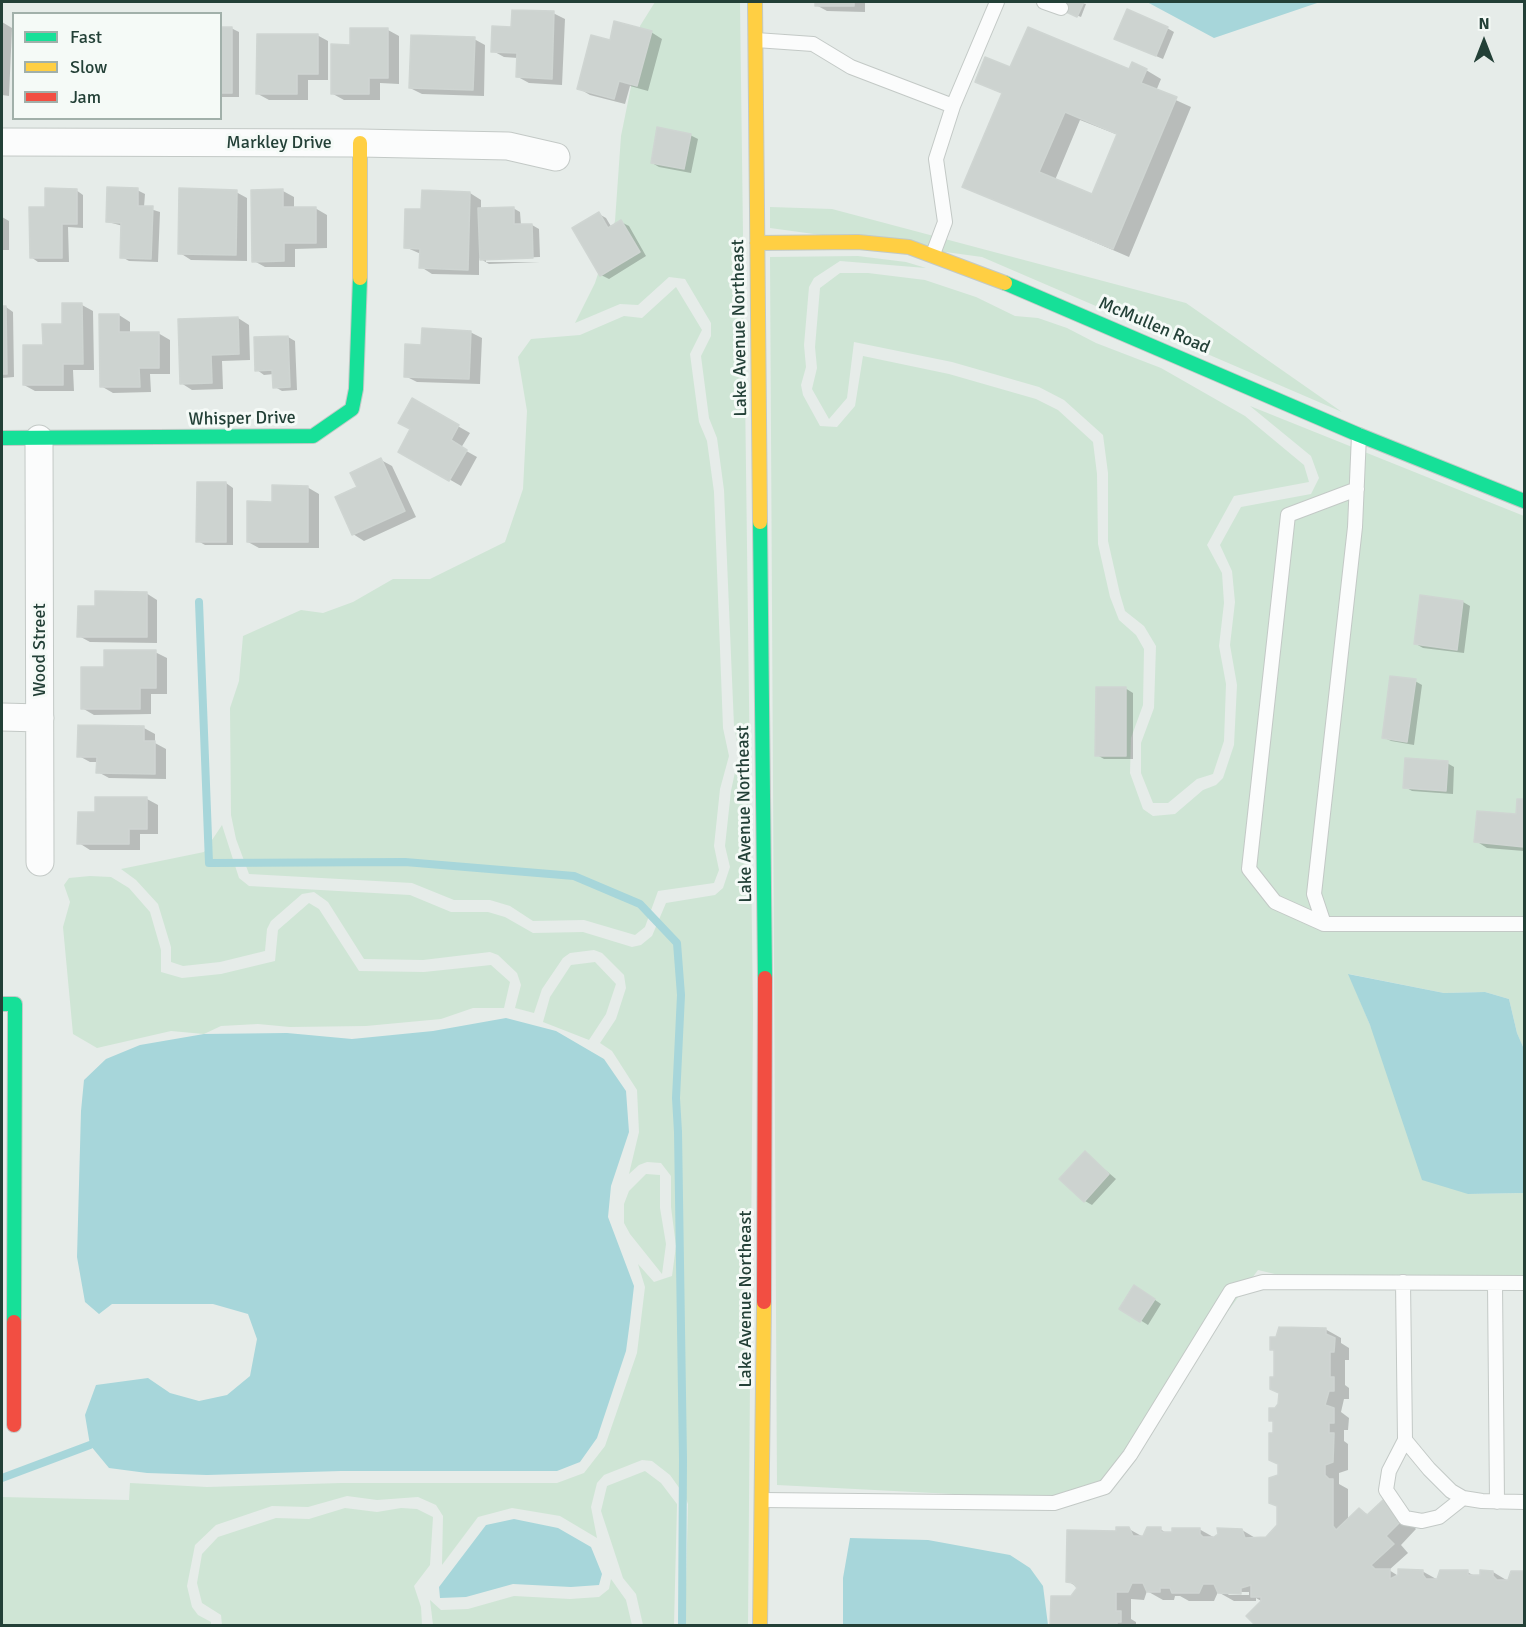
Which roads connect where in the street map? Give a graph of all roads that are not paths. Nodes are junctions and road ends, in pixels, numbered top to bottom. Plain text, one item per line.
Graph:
1 (755, 2) edge
2 (997, 2) edge
3 (1044, 2) edge
4 (1061, 9) dead end
5 (756, 40) junction
6 (953, 106) junction
7 (2, 142) edge
8 (360, 143) junction
9 (556, 157) dead end
10 (757, 243) junction
11 (933, 254) junction
12 (1359, 435) junction
13 (2, 438) edge
14 (39, 439) junction
15 (1357, 489) junction
16 (1524, 501) edge
17 (2, 717) edge
18 (40, 718) junction
19 (40, 862) dead end
20 (1324, 924) junction
21 (1524, 924) edge
22 (8, 1004) edge
23 (1402, 1282) junction
24 (1495, 1282) junction
25 (1524, 1283) edge
26 (8, 1291) edge
27 (14, 1425) dead end
28 (1405, 1440) junction
29 (1463, 1498) junction
30 (763, 1500) junction
31 (1497, 1502) junction
32 (1524, 1502) edge
33 (760, 1626) edge

1 - 5 street, Lake Avenue Northeast
2 - 6 lane
3 - 4 lane
5 - 6 lane
5 - 10 street, Lake Avenue Northeast
6 - 11 lane
7 - 8 street, Markley Drive
8 - 9 street, Markley Drive
8 - 14 street, Whisper Drive
10 - 11 street, McMullen Road
10 - 30 street, Lake Avenue Northeast
11 - 12 street, McMullen Road
12 - 15 lane
12 - 16 street, McMullen Road
13 - 14 street, Whisper Drive
14 - 18 street, Wood Street
15 - 20 lane
15 - 20 lane
17 - 18 street
18 - 19 street, Wood Street
20 - 21 lane
22 - 26 street
23 - 24 lane
23 - 28 lane
23 - 30 lane
24 - 25 lane
24 - 31 lane
26 - 27 street
28 - 29 lane
28 - 29 lane
29 - 31 lane
30 - 33 street, Lake Avenue Northeast
31 - 32 lane

